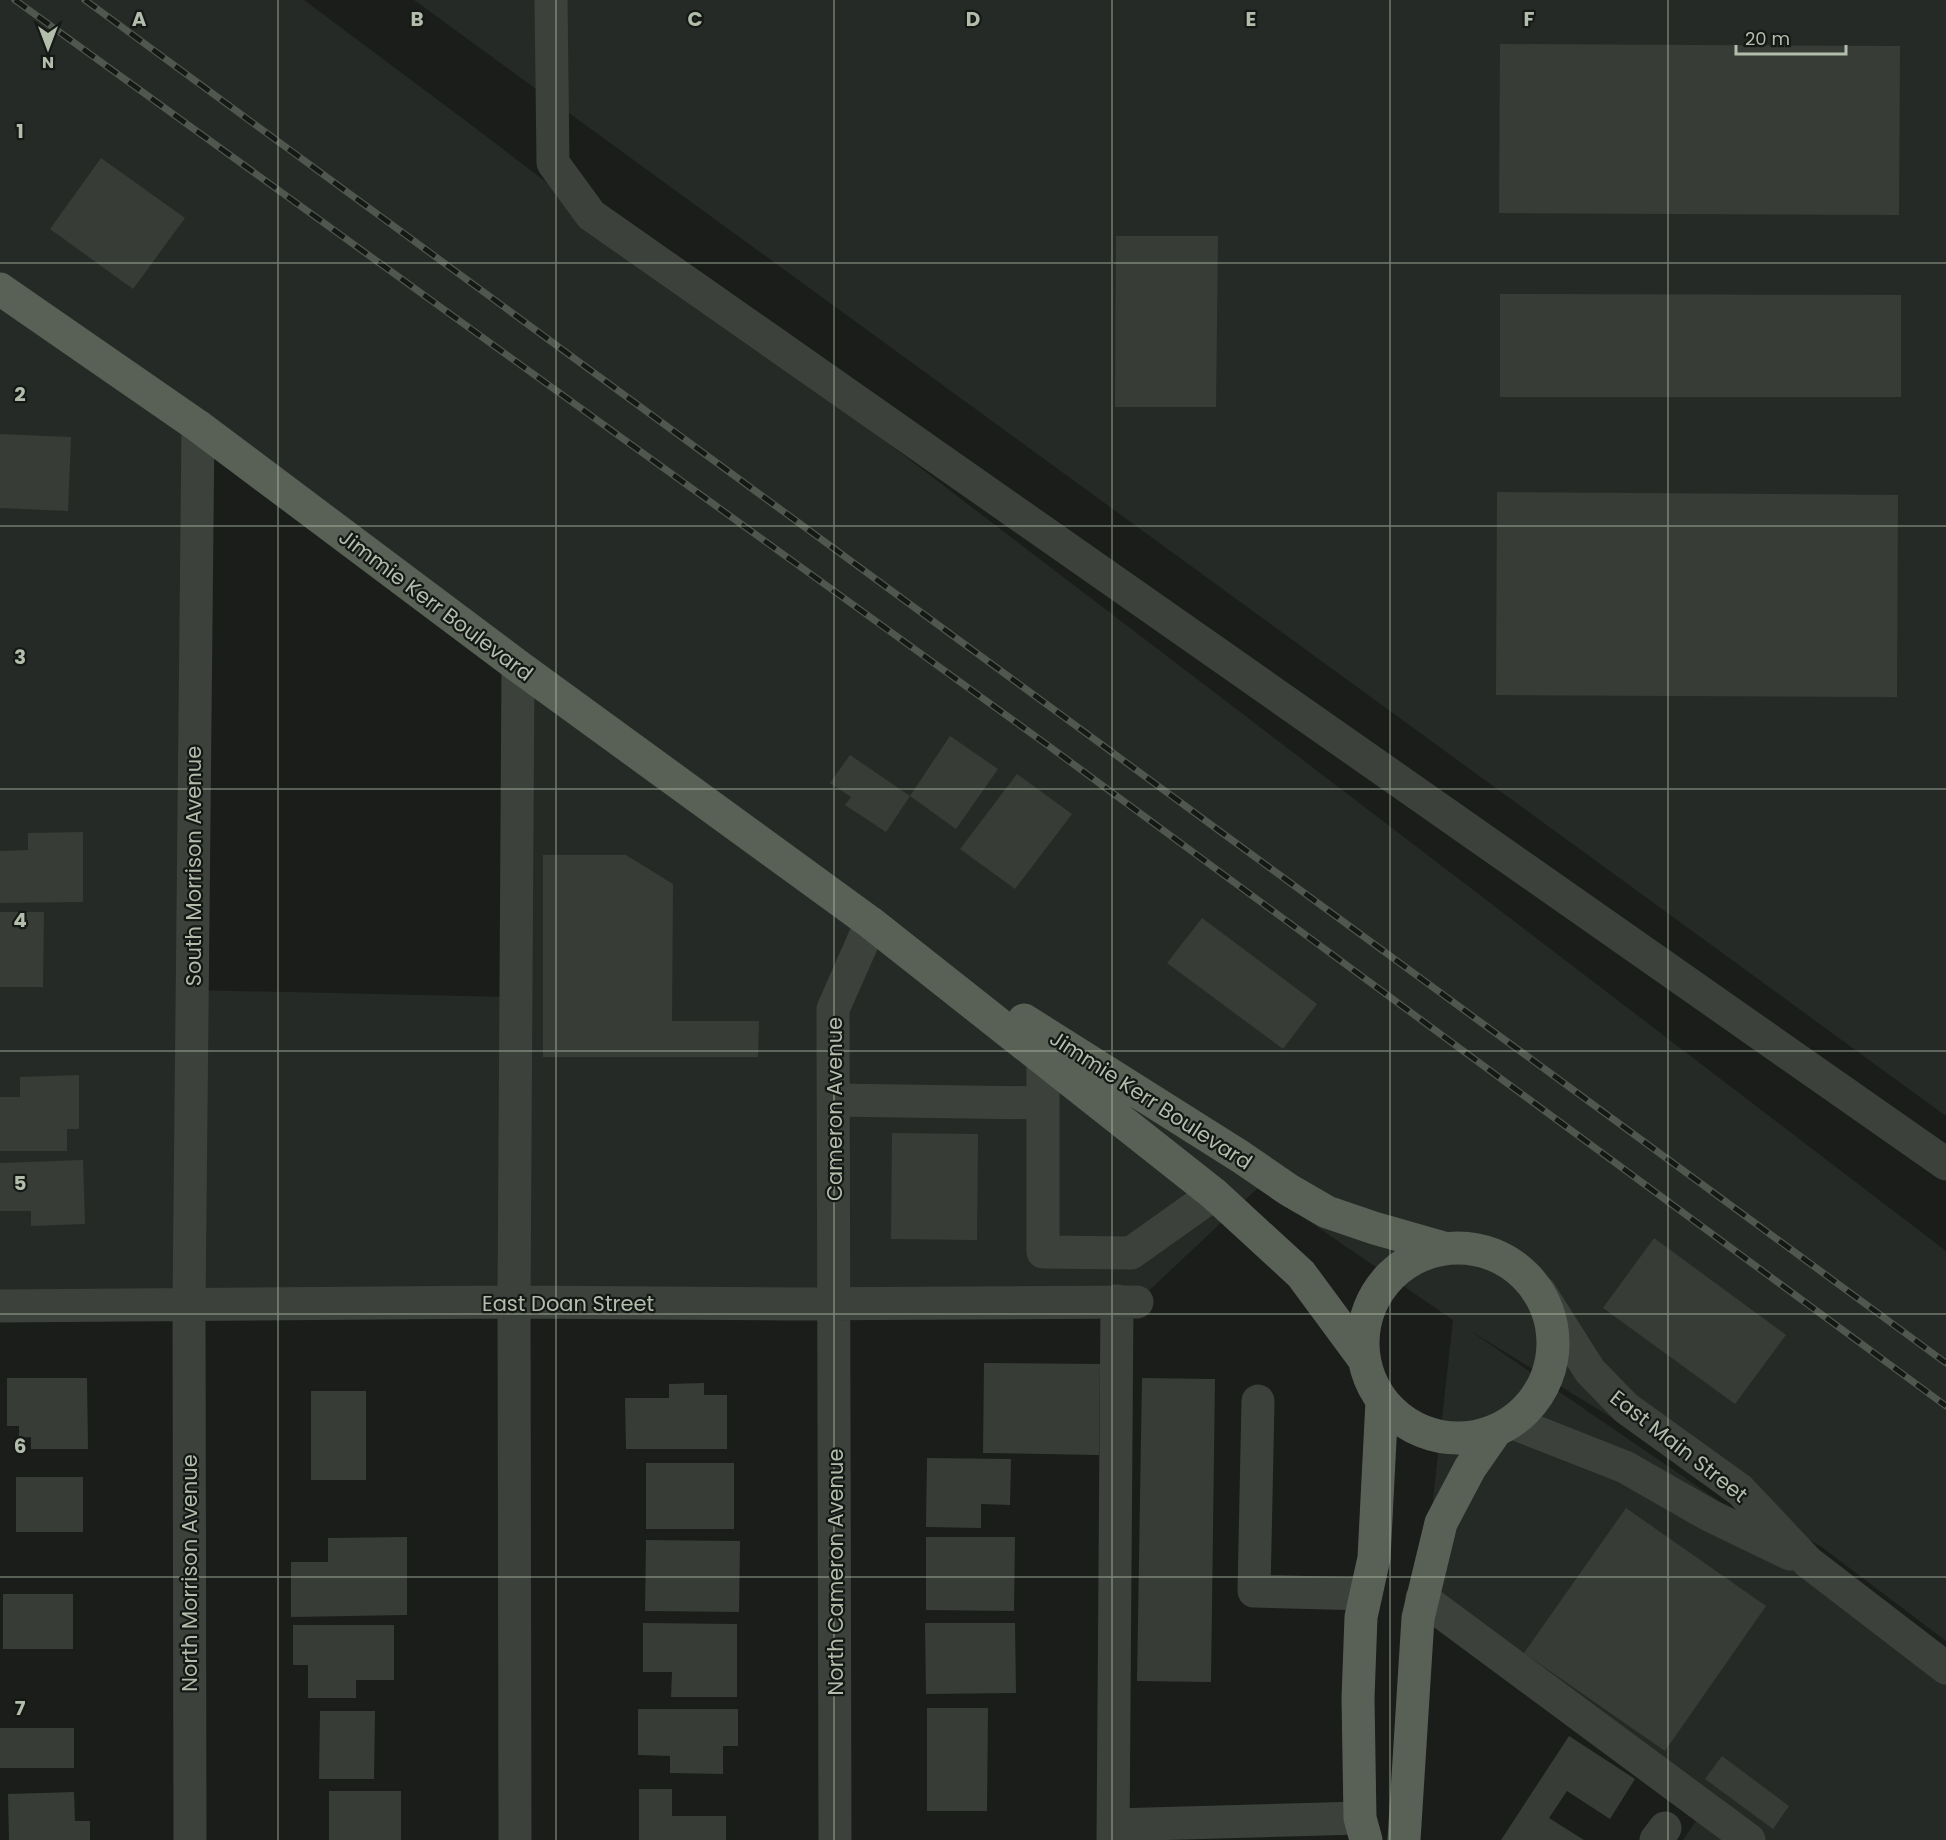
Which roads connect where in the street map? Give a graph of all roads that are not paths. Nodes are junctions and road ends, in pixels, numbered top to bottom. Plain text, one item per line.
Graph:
1 (551, 0) edge
2 (0, 289) edge
3 (198, 426) junction
4 (518, 666) junction
5 (871, 923) junction
6 (1043, 1058) junction
7 (834, 1100) junction
8 (1042, 1103) junction
9 (1946, 1164) edge
10 (1214, 1194) junction
11 (1444, 1248) junction
12 (1540, 1292) junction
13 (514, 1302) junction
14 (834, 1304) junction
15 (0, 1306) edge
16 (189, 1306) junction
17 (1363, 1358) junction
18 (1258, 1401) dead end
19 (1382, 1401) junction
20 (1504, 1428) junction
21 (1808, 1562) junction
22 (1366, 1594) junction
23 (1422, 1599) junction
24 (1946, 1668) edge
25 (1363, 1829) edge
26 (1300, 1830) edge
27 (1113, 1833) edge
28 (190, 1840) edge
29 (515, 1840) edge
30 (835, 1840) edge
31 (1404, 1840) edge
32 (1749, 1840) edge

1 - 9 street
2 - 3 main road, Jimmie Kerr Boulevard
3 - 4 main road, Jimmie Kerr Boulevard
3 - 16 street, South Morrison Avenue
4 - 5 main road, Jimmie Kerr Boulevard
4 - 13 street
5 - 6 main road, Jimmie Kerr Boulevard
5 - 7 street, Cameron Avenue
5 - 11 main road, Jimmie Kerr Boulevard
6 - 8 street
6 - 10 main road, Jimmie Kerr Boulevard
7 - 8 street
7 - 14 street, Cameron Avenue
8 - 10 street
10 - 17 main road, Jimmie Kerr Boulevard
11 - 12 main road
11 - 17 main road
12 - 20 main road
12 - 21 street, East Main Street
13 - 14 street, East Doan Street
13 - 16 street, East Doan Street
13 - 29 street
14 - 27 street, East Doan Street
14 - 30 street, North Cameron Avenue
15 - 16 street, East Doan Street
16 - 28 street, North Morrison Avenue
17 - 19 main road
18 - 22 street
19 - 20 main road
19 - 22 main road
20 - 21 street, East Main Street
20 - 23 main road
21 - 24 street, East Main Street
22 - 25 main road
23 - 31 main road
23 - 32 street
25 - 26 street
26 - 27 street

